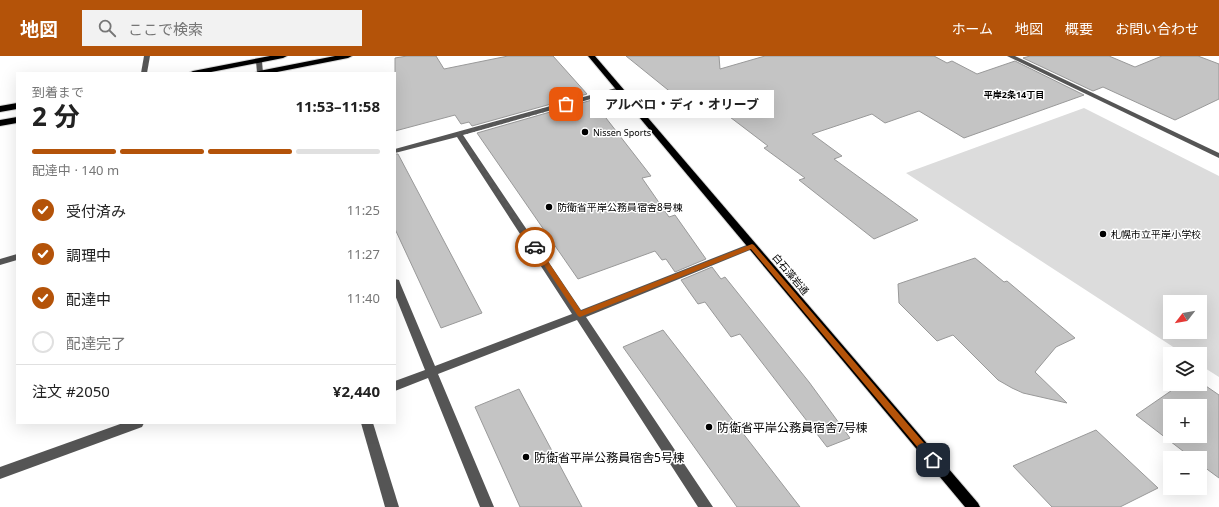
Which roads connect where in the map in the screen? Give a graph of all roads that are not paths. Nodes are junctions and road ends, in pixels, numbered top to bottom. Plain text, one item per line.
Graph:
1 (147, 56) edge
2 (283, 56) edge
3 (348, 56) edge
4 (591, 56) edge
5 (1010, 56) edge
6 (259, 61) junction
7 (144, 72) edge
8 (198, 72) edge
9 (260, 72) edge
10 (265, 72) edge
11 (619, 90) junction
12 (16, 106) edge
13 (0, 109) edge
14 (16, 120) edge
15 (0, 123) edge
16 (459, 134) junction
17 (396, 151) edge
18 (1219, 156) edge
19 (752, 246) junction
20 (16, 257) edge
21 (0, 262) edge
22 (396, 285) edge
23 (580, 315) junction
24 (431, 372) junction
25 (396, 386) edge
26 (135, 424) edge
27 (367, 424) edge
28 (0, 473) edge
29 (392, 507) edge
30 (487, 507) edge
31 (706, 507) edge
32 (973, 507) edge

1 - 7 street
2 - 6 highway
3 - 10 highway
4 - 11 main road, 白石藻岩通
5 - 18 street
6 - 8 highway
6 - 9 street
11 - 16 street
11 - 19 main road, 白石藻岩通
12 - 13 highway
14 - 15 highway
16 - 17 street
16 - 23 street
19 - 23 street
19 - 32 main road, 白石藻岩通
20 - 21 street
22 - 24 street
23 - 24 street
23 - 31 street
24 - 25 street
24 - 30 street
26 - 28 street
27 - 29 street

